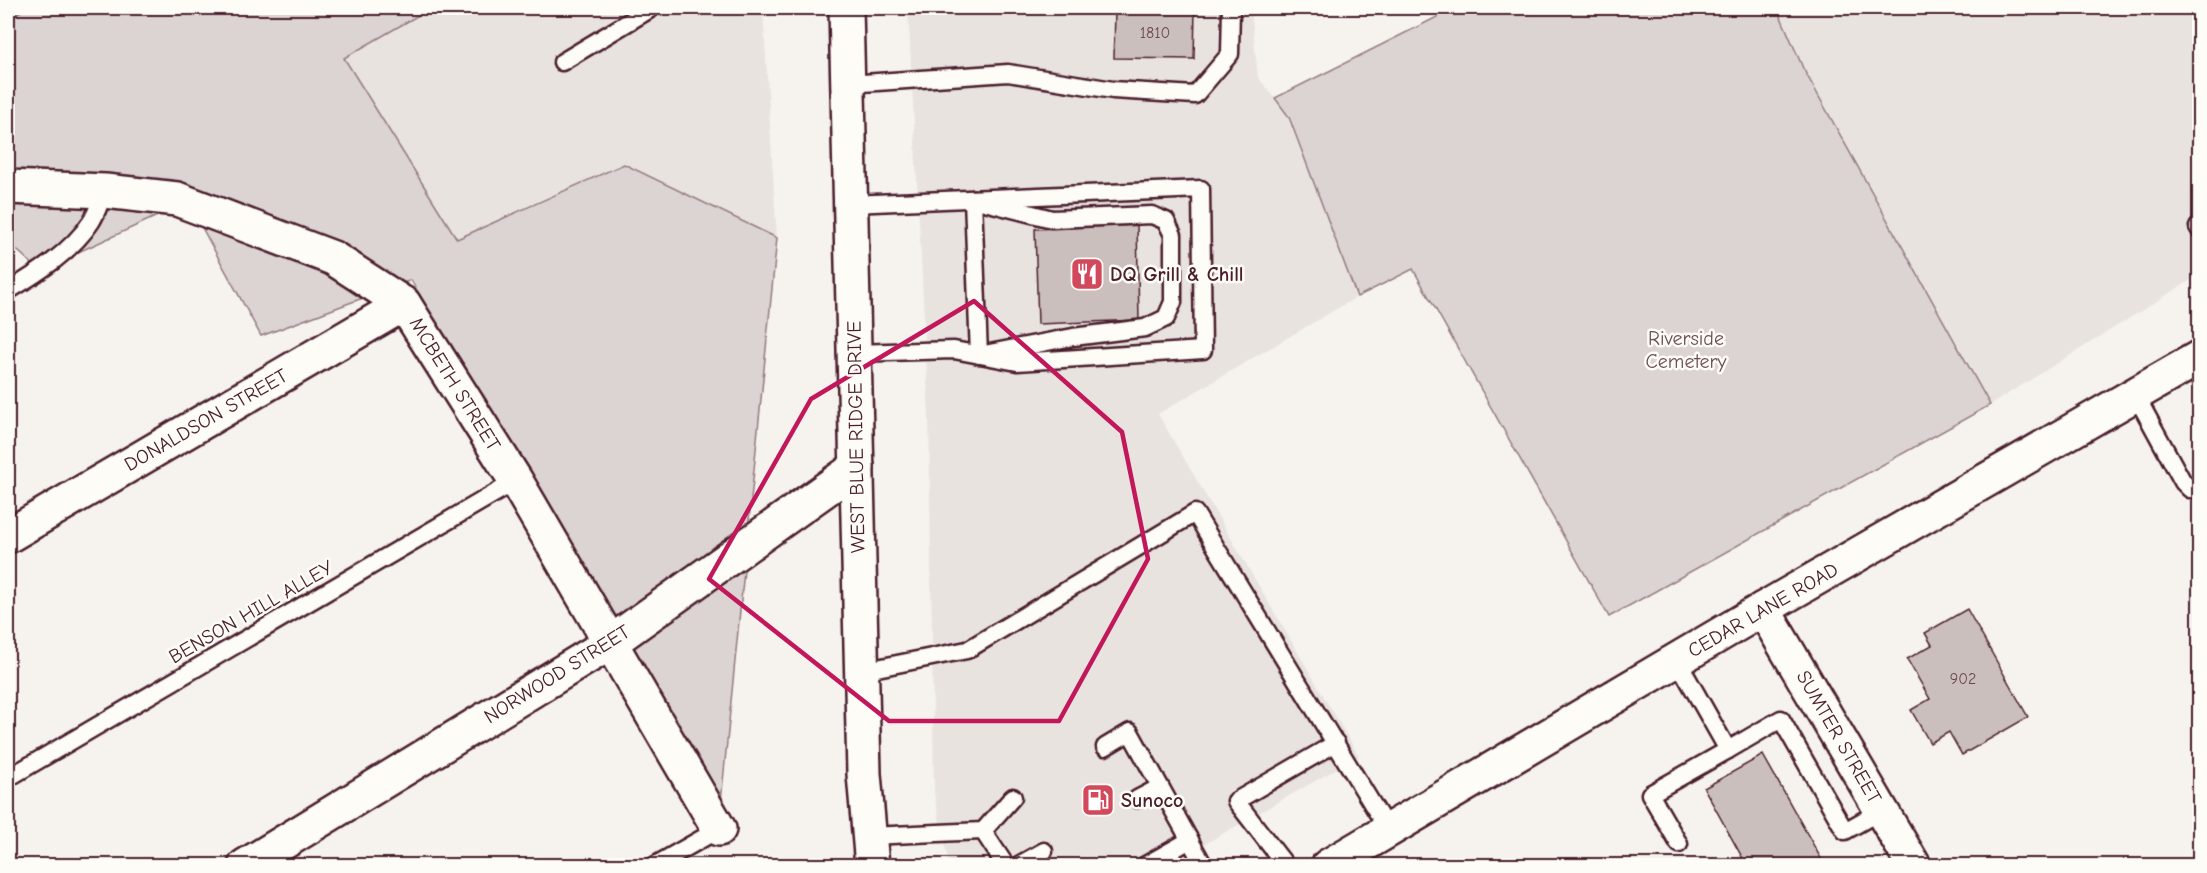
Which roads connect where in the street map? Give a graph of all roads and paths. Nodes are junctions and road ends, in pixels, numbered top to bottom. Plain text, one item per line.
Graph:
1 (652, 8) edge
2 (846, 8) edge
3 (1231, 8) edge
4 (562, 62) dead end
5 (848, 84) junction
6 (8, 187) edge
7 (105, 191) junction
8 (974, 199) junction
9 (851, 204) junction
10 (8, 291) edge
11 (404, 304) junction
12 (854, 353) junction
13 (979, 355) junction
14 (2199, 357) edge
15 (2135, 394) junction
16 (857, 467) junction
17 (516, 481) junction
18 (2199, 490) edge
19 (8, 536) edge
20 (1763, 609) junction
21 (610, 643) junction
22 (1677, 660) junction
23 (862, 671) junction
24 (1336, 743) junction
25 (1105, 747) dead end
26 (1728, 750) junction
27 (8, 778) edge
28 (1160, 787) junction
29 (1013, 797) dead end
30 (1137, 799) dead end
31 (1882, 810) junction
32 (719, 828) joint
33 (1388, 830) junction
34 (983, 831) junction
35 (1190, 840) junction
36 (1679, 844) dead end
37 (1044, 851) dead end
38 (869, 856) edge
39 (245, 866) edge
40 (654, 866) edge
41 (1006, 866) edge
42 (1017, 866) edge
43 (1144, 866) edge
44 (1204, 866) edge
45 (1286, 866) edge
46 (1328, 866) edge
47 (1914, 866) edge

1 - 4 lane
2 - 5 street, WEST BLUE RIDGE DRIVE
3 - 5 lane
5 - 9 street, WEST BLUE RIDGE DRIVE
6 - 7 street, MCBETH STREET
7 - 10 lane
7 - 11 street, MCBETH STREET
8 - 9 lane
8 - 13 lane
8 - 13 lane
8 - 13 lane
9 - 12 street, WEST BLUE RIDGE DRIVE
11 - 17 street, MCBETH STREET
11 - 19 street, DONALDSON STREET
12 - 13 lane
12 - 16 street, WEST BLUE RIDGE DRIVE
14 - 15 street, CEDAR LANE ROAD
15 - 18 lane
15 - 20 street, CEDAR LANE ROAD
16 - 21 street, NORWOOD STREET
16 - 23 street, WEST BLUE RIDGE DRIVE
17 - 21 street, MCBETH STREET
17 - 27 lane, BENSON HILL ALLEY
20 - 22 street, CEDAR LANE ROAD
20 - 31 street, SUMTER STREET
21 - 32 street, MCBETH STREET
21 - 39 street, NORWOOD STREET
22 - 26 lane
22 - 33 street, CEDAR LANE ROAD
23 - 24 lane
23 - 38 street, WEST BLUE RIDGE DRIVE
24 - 33 lane
24 - 45 lane
25 - 28 lane
26 - 31 lane
26 - 36 lane
28 - 30 lane
28 - 35 lane
29 - 34 lane
31 - 47 street, SUMTER STREET
32 - 40 lane
33 - 46 street, CEDAR LANE ROAD
34 - 38 lane
34 - 41 lane
35 - 43 lane
35 - 44 lane
37 - 42 lane

